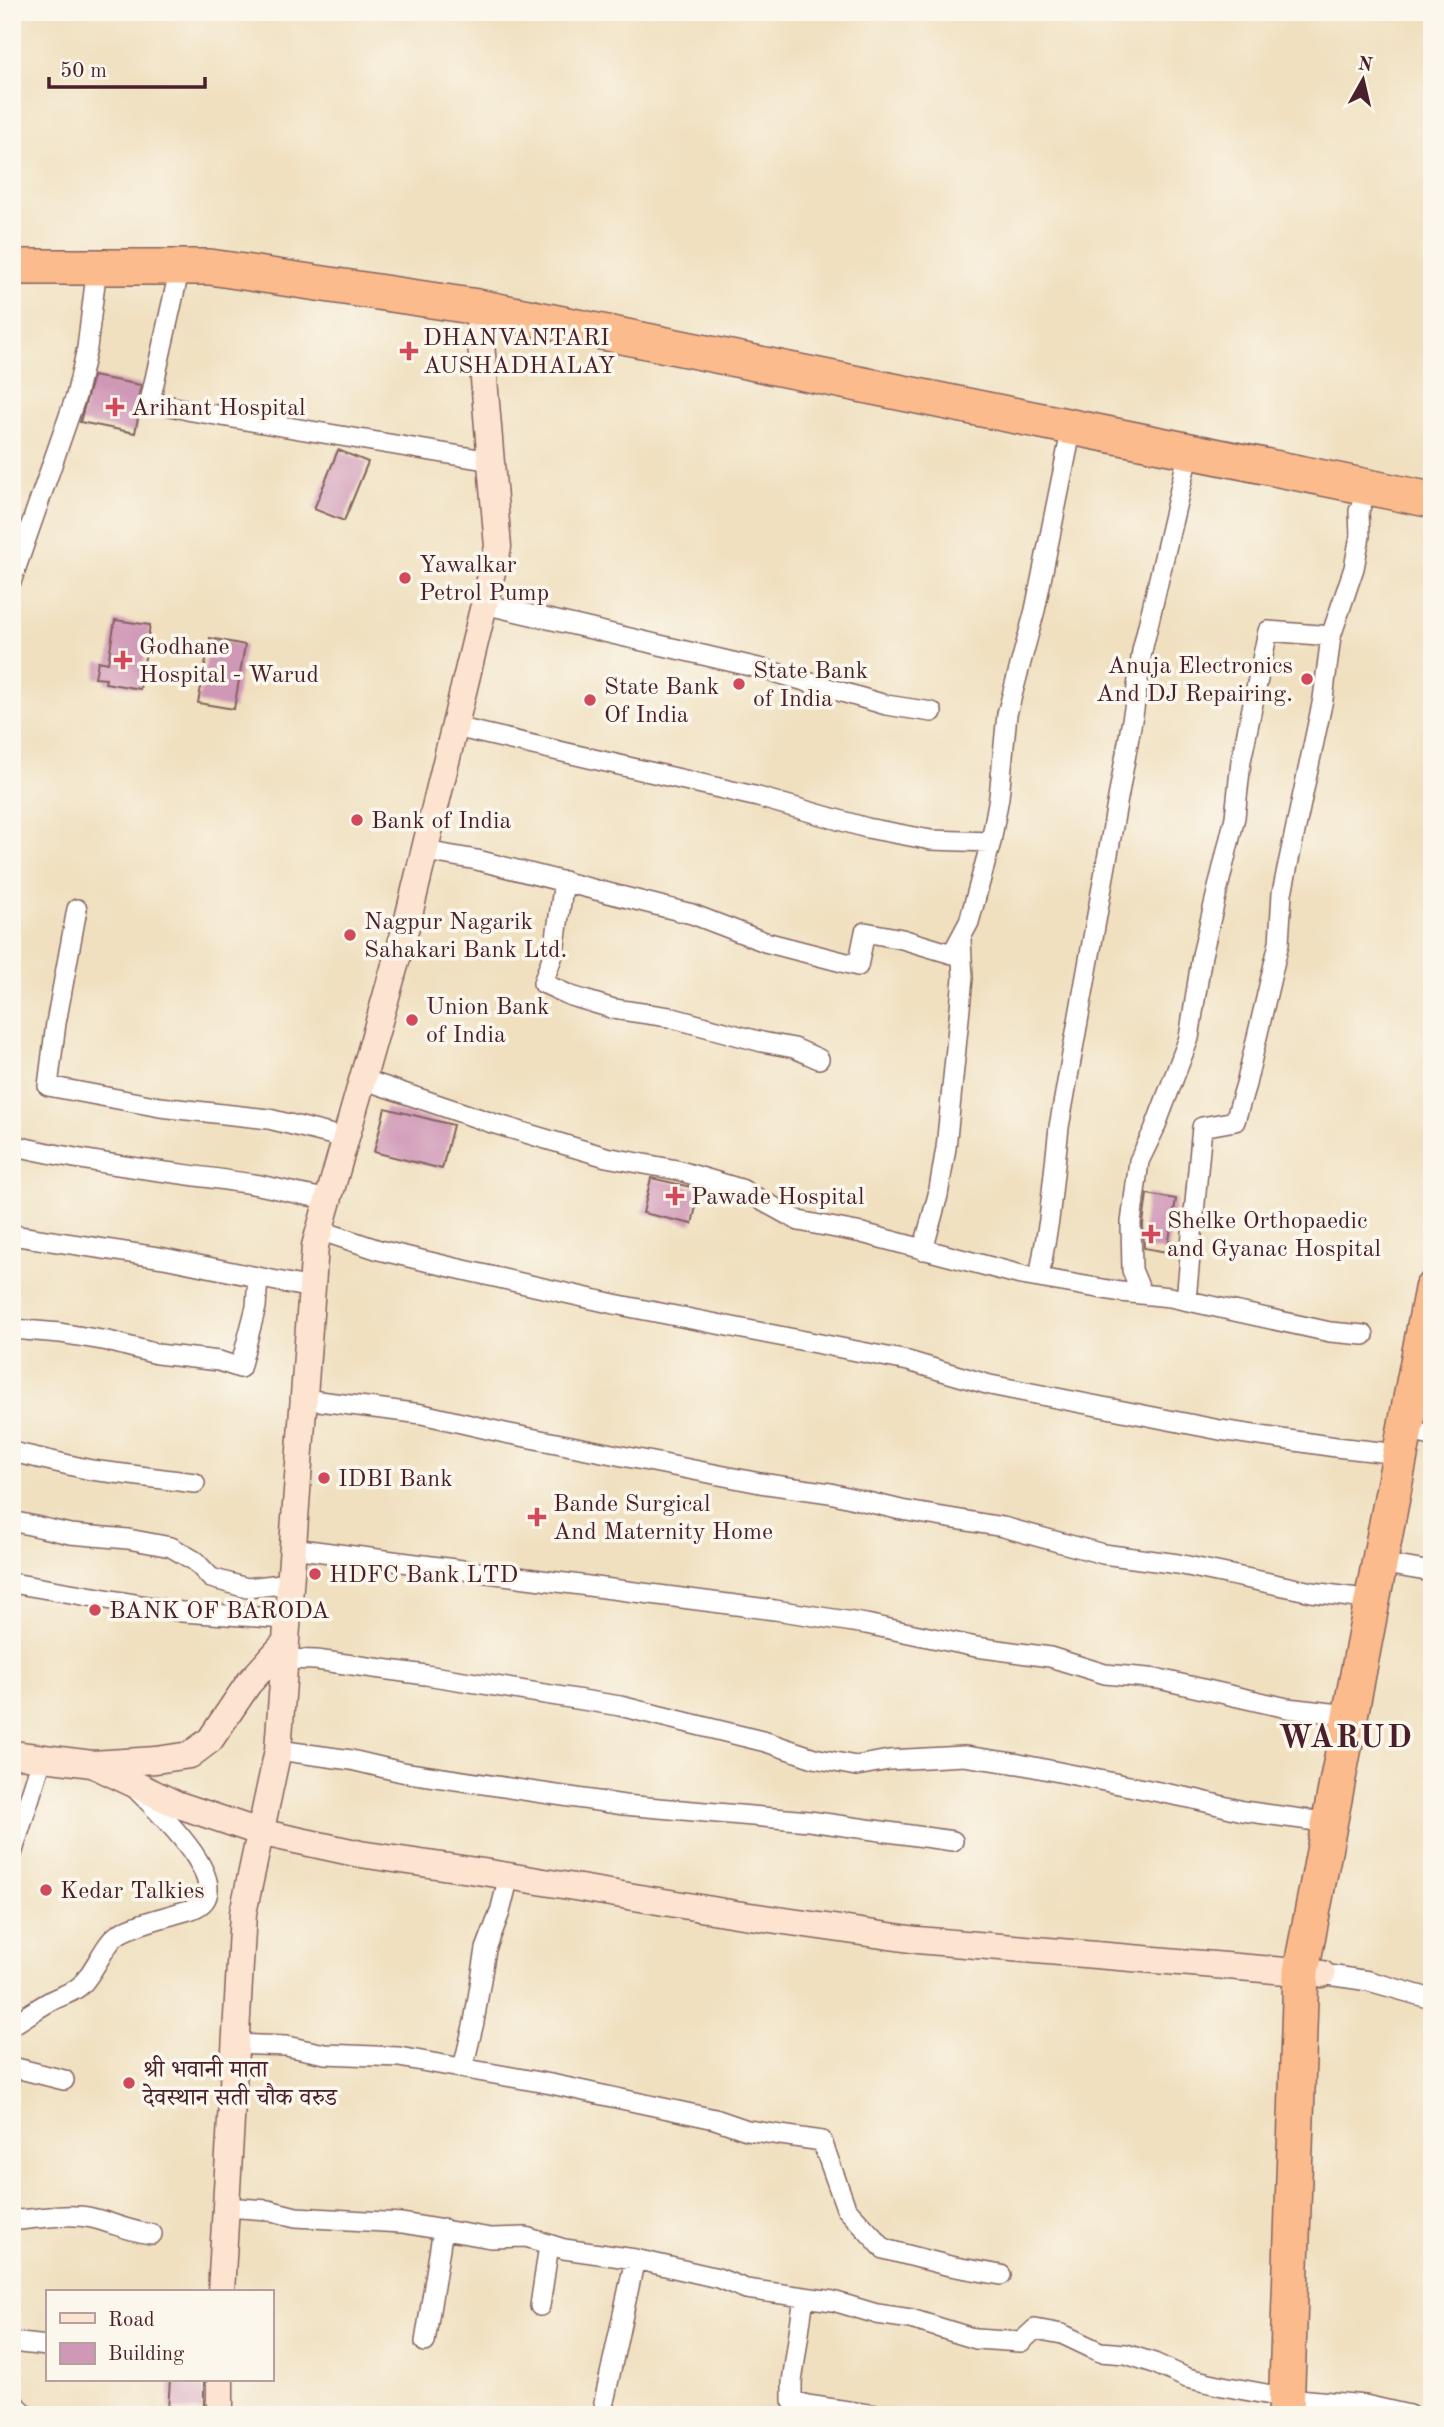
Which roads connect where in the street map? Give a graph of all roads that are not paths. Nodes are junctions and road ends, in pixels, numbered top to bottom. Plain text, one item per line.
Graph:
1 (12, 267) edge
2 (97, 267) junction
3 (180, 267) junction
4 (478, 307) junction
5 (1072, 427) junction
6 (1189, 451) junction
7 (491, 461) junction
8 (1367, 487) junction
9 (1432, 500) edge
10 (12, 579) edge
11 (485, 604) junction
12 (1331, 636) junction
13 (932, 712) dead end
14 (455, 727) junction
15 (991, 842) junction
16 (425, 851) junction
17 (564, 881) junction
18 (77, 909) dead end
19 (961, 938) junction
20 (819, 1059) dead end
21 (362, 1079) junction
22 (345, 1138) junction
23 (12, 1145) edge
24 (328, 1199) junction
25 (319, 1230) junction
26 (12, 1236) edge
27 (923, 1250) junction
28 (258, 1277) junction
29 (1039, 1278) junction
30 (311, 1288) junction
31 (1142, 1294) junction
32 (1186, 1300) junction
33 (1430, 1304) edge
34 (12, 1329) edge
35 (1364, 1335) dead end
36 (303, 1399) junction
37 (1418, 1432) edge
38 (12, 1452) edge
39 (195, 1483) dead end
40 (12, 1521) edge
41 (292, 1548) junction
42 (1404, 1567) edge
43 (12, 1583) edge
44 (290, 1583) junction
45 (1371, 1600) junction
46 (286, 1640) junction
47 (1349, 1716) junction
48 (278, 1750) junction
49 (12, 1754) edge
50 (42, 1759) junction
51 (92, 1764) junction
52 (129, 1782) junction
53 (1331, 1823) junction
54 (259, 1832) junction
55 (953, 1841) dead end
56 (12, 1854) edge
57 (509, 1876) junction
58 (1312, 1972) junction
59 (1432, 2000) edge
60 (12, 2025) edge
61 (236, 2043) junction
62 (12, 2067) edge
63 (463, 2067) junction
64 (64, 2080) dead end
65 (226, 2207) junction
66 (12, 2218) edge
67 (443, 2229) junction
68 (152, 2235) dead end
69 (550, 2245) junction
70 (635, 2259) junction
71 (1001, 2274) dead end
72 (221, 2290) edge
73 (804, 2297) junction
74 (540, 2306) dead end
75 (12, 2342) edge
76 (425, 2342) dead end
77 (46, 2346) edge
78 (220, 2382) edge
79 (12, 2402) edge
80 (604, 2402) dead end
81 (1296, 2407) edge
82 (27, 2415) edge
83 (220, 2415) edge
84 (875, 2415) edge
85 (1409, 2415) edge

1 - 2 highway
2 - 3 highway
2 - 10 street
3 - 4 highway
3 - 7 street
4 - 5 highway
4 - 7 street
5 - 6 highway
5 - 15 street
6 - 8 highway
6 - 29 street
7 - 11 street
8 - 9 highway
8 - 12 street
11 - 13 street
11 - 14 street
12 - 31 street
12 - 32 street
14 - 15 street
14 - 16 street
15 - 19 street
16 - 17 street
16 - 21 street
17 - 19 street
17 - 20 street
18 - 22 street
19 - 27 street
21 - 22 street
21 - 27 street
22 - 24 street
23 - 24 street
24 - 25 street
25 - 30 street
25 - 37 street
26 - 28 street
27 - 29 street
28 - 30 street
28 - 34 street
29 - 31 street
30 - 36 street
31 - 32 street
32 - 35 street
33 - 37 highway
36 - 41 street
36 - 45 street
37 - 42 highway
38 - 39 street
40 - 44 street
41 - 44 street
41 - 47 street
42 - 45 highway
42 - 58 highway
43 - 46 street
44 - 46 street
45 - 47 highway
46 - 48 street
46 - 51 street
46 - 53 street
47 - 53 highway
48 - 54 street
48 - 55 street
49 - 50 street
50 - 51 street
50 - 56 street
51 - 52 street
52 - 54 street
52 - 60 street
53 - 58 highway
54 - 57 street
54 - 61 street
57 - 58 street
57 - 63 street
58 - 59 street
58 - 81 highway
61 - 63 street
61 - 65 street
62 - 64 street
63 - 71 street
65 - 67 street
65 - 72 street
66 - 68 street
67 - 69 street
67 - 76 street
69 - 70 street
69 - 74 street
70 - 73 street
70 - 80 street
73 - 81 street
73 - 84 street
75 - 77 street
78 - 83 street
79 - 82 street
81 - 85 street

